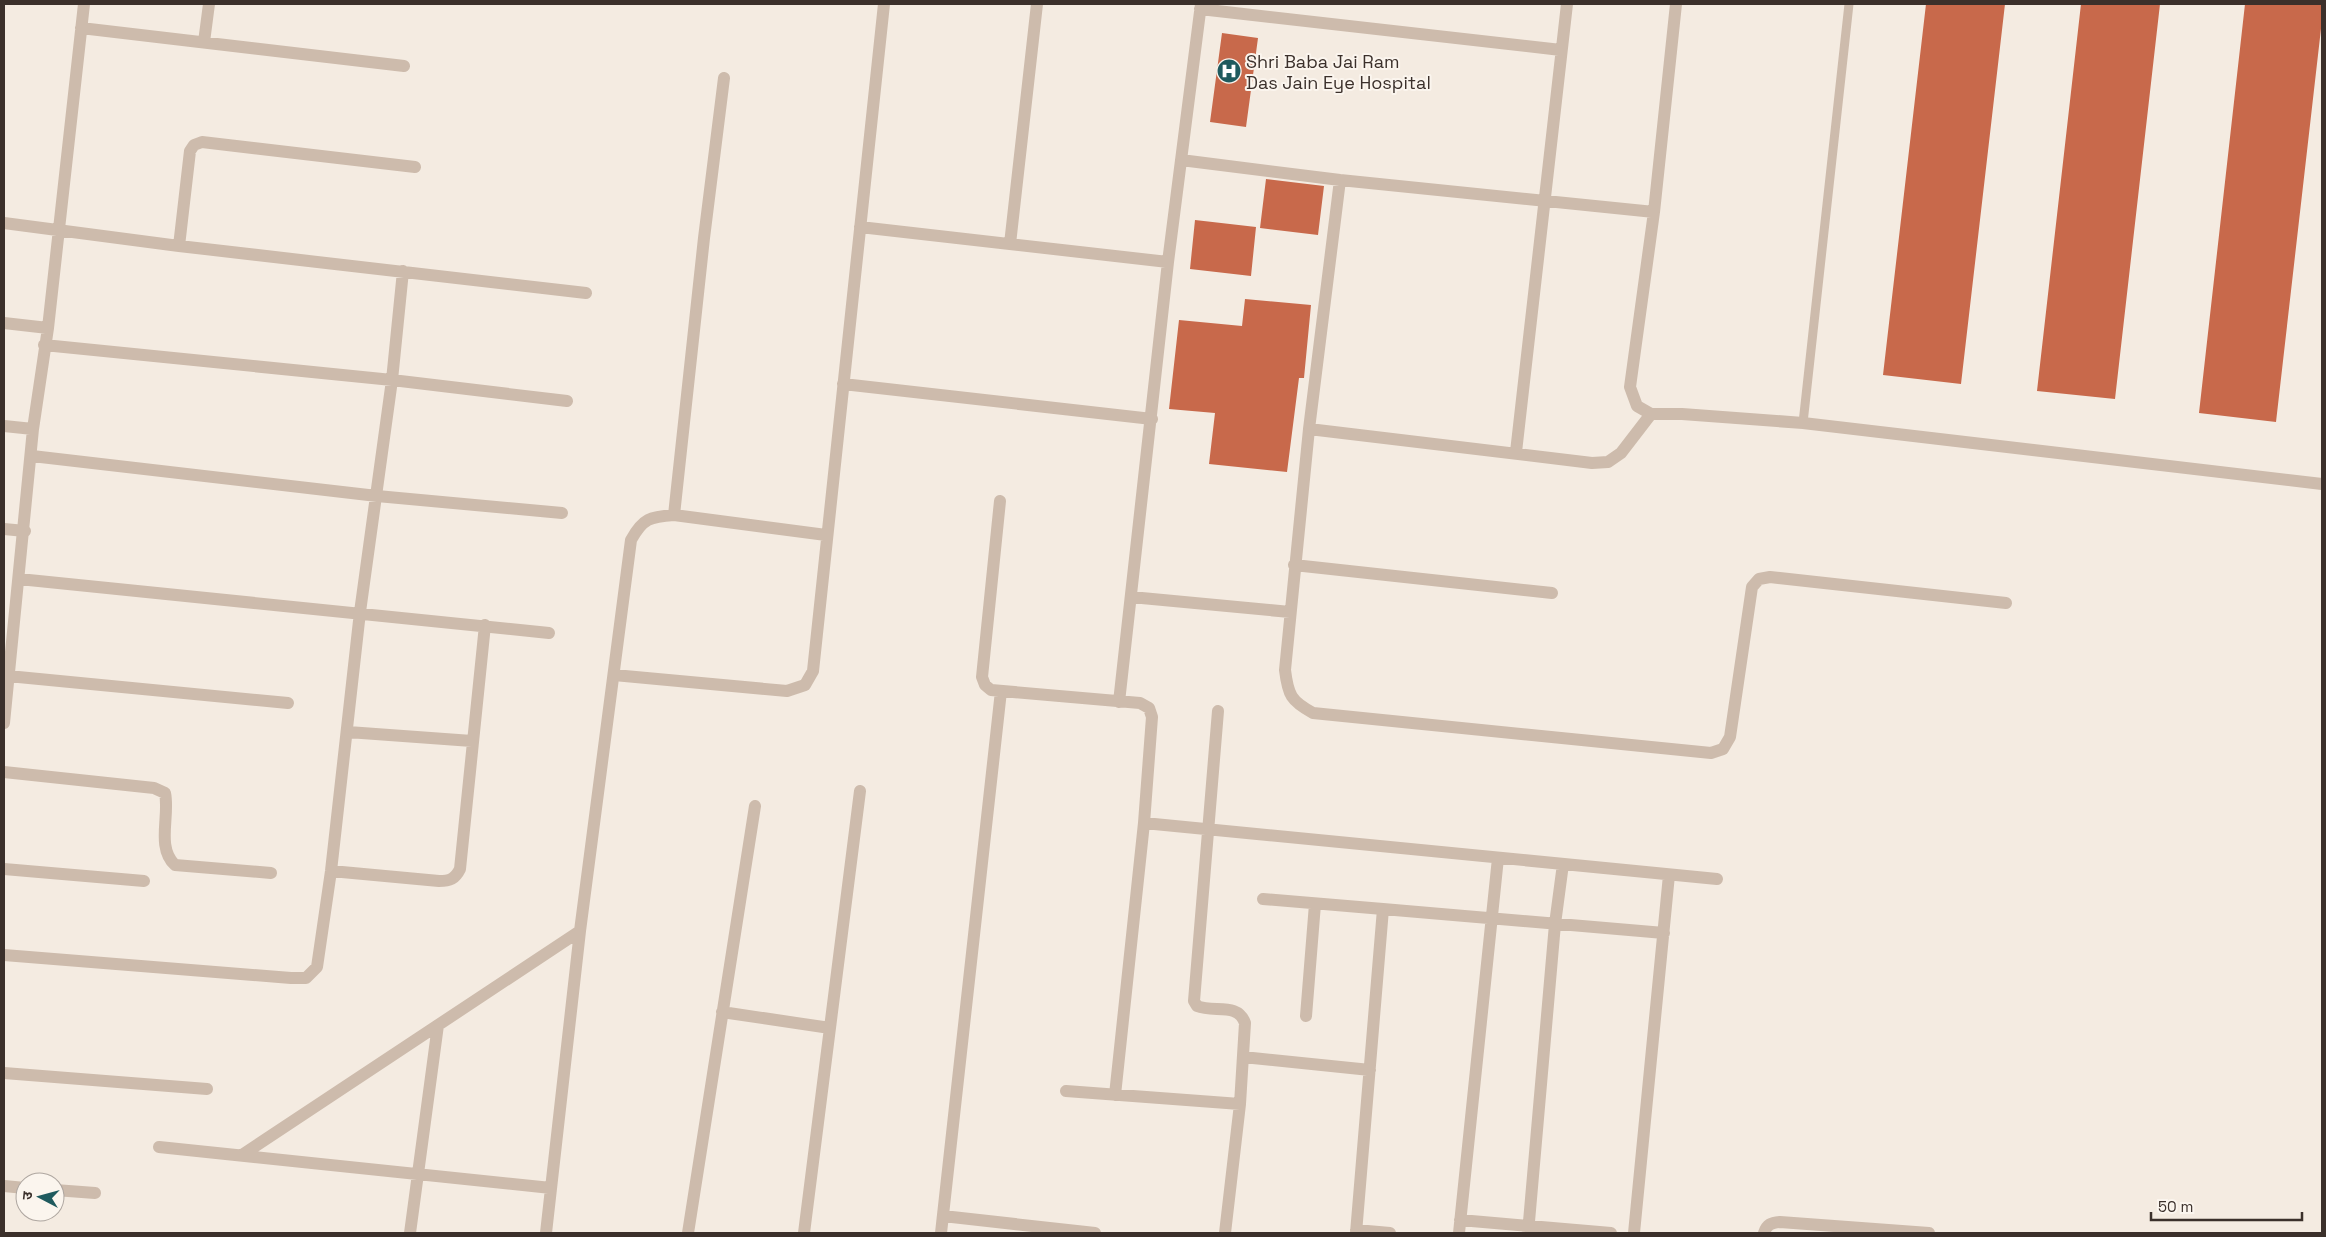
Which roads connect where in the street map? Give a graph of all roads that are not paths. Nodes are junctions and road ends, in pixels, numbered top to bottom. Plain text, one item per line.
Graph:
1 (84, 4) edge
2 (209, 4) edge
3 (884, 4) edge
4 (1037, 4) edge
5 (1568, 4) edge
6 (1676, 4) edge
7 (1849, 4) edge
8 (1201, 7) edge
9 (81, 28) junction
10 (204, 42) junction
11 (1561, 50) junction
12 (404, 66) dead end
13 (724, 78) dead end
14 (1181, 160) junction
15 (415, 167) dead end
16 (1340, 180) junction
17 (1546, 201) junction
18 (1654, 212) junction
19 (4, 223) edge
20 (860, 227) junction
21 (58, 230) junction
22 (1010, 244) junction
23 (179, 246) junction
24 (1168, 262) junction
25 (403, 271) junction
26 (586, 293) dead end
27 (4, 323) edge
28 (48, 328) junction
29 (44, 345) junction
30 (392, 380) junction
31 (843, 384) junction
32 (567, 401) dead end
33 (1651, 414) junction
34 (1152, 419) junction
35 (1803, 423) junction
36 (4, 426) edge
37 (33, 429) junction
38 (1309, 429) junction
39 (1516, 452) junction
40 (32, 456) junction
41 (2322, 484) edge
42 (377, 496) junction
43 (1000, 501) dead end
44 (562, 513) dead end
45 (674, 515) junction
46 (4, 529) edge
47 (25, 531) junction
48 (826, 535) junction
49 (1294, 565) junction
50 (19, 579) junction
51 (1552, 592) dead end
52 (1131, 597) junction
53 (2006, 603) dead end
54 (360, 612) junction
55 (1290, 612) junction
56 (485, 625) junction
57 (9, 629) edge
58 (548, 633) dead end
59 (614, 675) junction
60 (8, 676) junction
61 (1001, 691) junction
62 (1119, 702) junction
63 (288, 703) dead end
64 (1218, 711) dead end
65 (4, 724) edge
66 (348, 732) junction
67 (472, 741) junction
68 (4, 772) edge
69 (860, 791) dead end
70 (754, 806) dead end
71 (1144, 823) junction
72 (1208, 828) junction
73 (1498, 858) junction
74 (1563, 864) junction
75 (4, 869) edge
76 (331, 871) junction
77 (271, 873) dead end
78 (1669, 875) junction
79 (1717, 879) dead end
80 (144, 881) dead end
81 (1263, 899) dead end
82 (1315, 904) junction
83 (1383, 909) junction
84 (1492, 918) junction
85 (1555, 924) junction
86 (580, 931) junction
87 (1664, 934) junction
88 (4, 955) edge
89 (722, 1012) junction
90 (1306, 1016) dead end
91 (438, 1025) junction
92 (830, 1028) junction
93 (1243, 1058) junction
94 (1370, 1070) junction
95 (4, 1073) edge
96 (207, 1088) dead end
97 (1066, 1091) dead end
98 (1115, 1095) junction
99 (1240, 1104) junction
100 (159, 1146) dead end
101 (242, 1155) junction
102 (418, 1174) junction
103 (551, 1188) junction
104 (65, 1191) edge
105 (95, 1193) dead end
106 (942, 1216) junction
107 (1460, 1227) edge
108 (1528, 1230) edge
109 (1356, 1231) edge
110 (410, 1233) edge
111 (546, 1233) edge
112 (688, 1233) edge
113 (804, 1233) edge
114 (941, 1233) edge
115 (1095, 1233) edge
116 (1225, 1233) edge
117 (1390, 1233) edge
118 (1611, 1233) edge
119 (1634, 1233) edge
120 (1764, 1233) edge
121 (1929, 1233) edge

1 - 9 street
2 - 10 street
3 - 20 street
4 - 22 street
5 - 11 street
6 - 18 street
7 - 35 lane
8 - 11 street
8 - 14 street
9 - 10 street
9 - 21 street
10 - 12 street
11 - 17 street
13 - 45 street
14 - 16 street
14 - 24 street
15 - 23 street
16 - 17 street
16 - 38 street
17 - 18 street
17 - 39 street
18 - 33 street
19 - 21 street
20 - 22 street
20 - 31 street
21 - 23 street
21 - 28 street
22 - 24 street
23 - 25 street
24 - 34 street
25 - 26 street
25 - 30 street
27 - 28 street
28 - 29 street
29 - 30 street
29 - 37 street
30 - 32 street
30 - 42 street
31 - 34 street
31 - 48 street
33 - 35 street
33 - 39 street
34 - 52 street
35 - 41 street
36 - 37 street
37 - 40 street
38 - 39 street
38 - 49 street
40 - 42 street
40 - 47 street
42 - 44 street
42 - 54 street
43 - 61 street
45 - 48 street
45 - 59 street
46 - 47 street
47 - 50 street
48 - 59 street
49 - 51 street
49 - 55 street
50 - 54 street
50 - 57 street
52 - 55 street
52 - 62 street
53 - 55 street
54 - 56 street
54 - 66 street
56 - 58 street
56 - 67 street
57 - 60 street
59 - 86 street
60 - 63 street
60 - 65 street
61 - 62 street
61 - 106 street
62 - 71 street
64 - 72 street
66 - 67 street
66 - 76 street
67 - 76 street
68 - 77 street
69 - 92 street
70 - 89 street
71 - 72 street
71 - 98 street
72 - 73 street
72 - 93 street
73 - 74 street
73 - 84 street
74 - 78 street
74 - 85 street
75 - 80 street
76 - 88 street
78 - 79 street
78 - 87 street
81 - 82 street
82 - 83 street
82 - 90 street
83 - 84 street
83 - 94 street
84 - 85 street
84 - 107 street
85 - 87 street
85 - 108 street
86 - 91 street
86 - 103 street
87 - 119 street
89 - 92 street
89 - 112 street
91 - 101 street
91 - 102 street
92 - 113 street
93 - 94 street
93 - 99 street
94 - 109 street
95 - 96 street
97 - 98 street
98 - 99 street
99 - 116 street
100 - 101 street
101 - 102 street
102 - 103 street
102 - 110 street
103 - 111 street
104 - 105 street
106 - 114 street
106 - 115 street
107 - 108 street
108 - 118 street
109 - 117 street
120 - 121 street

